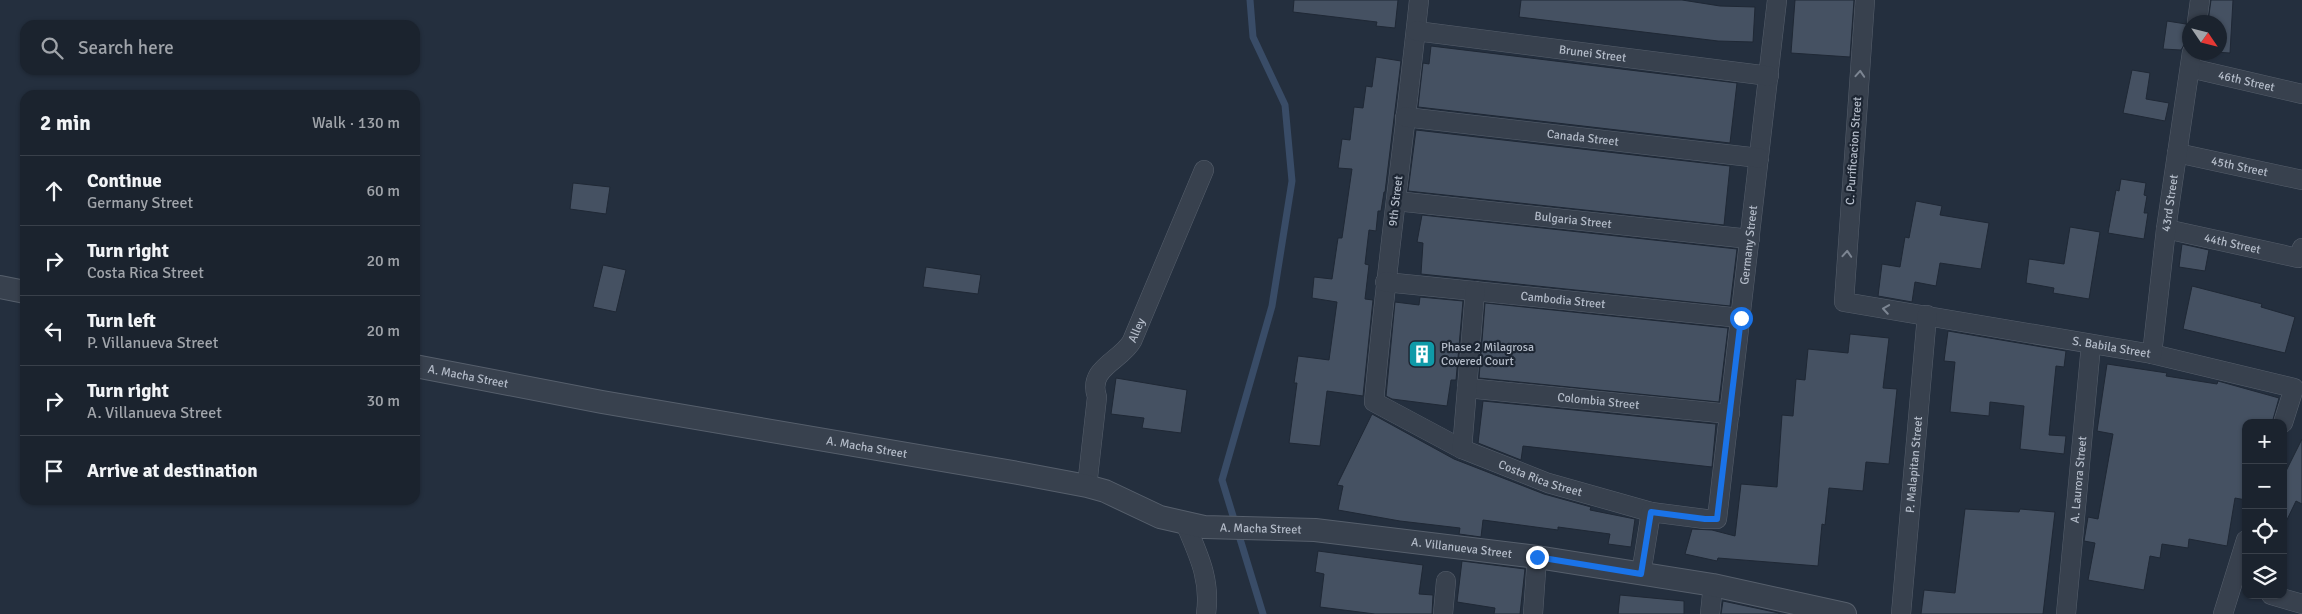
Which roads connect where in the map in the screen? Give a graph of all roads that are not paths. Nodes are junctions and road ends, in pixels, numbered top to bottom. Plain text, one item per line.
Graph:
1 (1419, 0) edge
2 (1777, 0) edge
3 (1864, 0) edge
4 (2200, 0) edge
5 (2198, 15) edge
6 (1416, 31) junction
7 (2191, 60) edge
8 (1769, 76) junction
9 (2302, 94) edge
10 (1405, 117) junction
11 (2177, 153) junction
12 (1759, 158) junction
13 (1204, 170) dead end
14 (2302, 180) edge
15 (1396, 202) junction
16 (2166, 229) junction
17 (1750, 238) junction
18 (2300, 253) edge
19 (1385, 282) junction
20 (0, 287) edge
21 (20, 291) edge
22 (1475, 291) junction
23 (1844, 302) joint
24 (1927, 315) junction
25 (1741, 318) junction
26 (2091, 345) junction
27 (2152, 354) junction
28 (420, 367) edge
29 (1467, 388) junction
30 (1374, 402) joint
31 (1730, 414) junction
32 (2284, 419) edge
33 (1462, 449) junction
34 (1088, 486) junction
35 (1651, 512) junction
36 (1717, 519) joint
37 (1195, 525) junction
38 (1314, 530) joint
39 (2244, 554) edge
40 (1537, 557) junction
41 (1641, 574) junction
42 (1446, 581) dead end
43 (1714, 585) junction
44 (2239, 586) edge
45 (2285, 599) edge
46 (2302, 604) edge
47 (1206, 614) edge
48 (1443, 614) edge
49 (1533, 614) edge
50 (1710, 614) edge
51 (1845, 614) edge
52 (1901, 614) edge
53 (2066, 614) edge
54 (2223, 614) edge

1 - 6 street, 9th Street
2 - 8 street, Germany Street
23 -> 3 street, C. Purificacion Street
4 - 5 street
6 - 8 street, Brunei Street
6 - 10 street, 9th Street
7 - 9 street, 46th Street
7 - 11 street, 43rd Street
8 - 12 street, Germany Street
10 - 12 street, Canada Street
10 - 15 street, 9th Street
11 - 14 street, 45th Street
11 - 16 street, 43rd Street
12 - 17 street, Germany Street
13 - 34 street, Alley
15 - 17 street, Bulgaria Street
15 - 19 street, 9th Street
16 - 18 street, 44th Street
16 - 27 street, 43rd Street
17 - 25 street, Germany Street
19 - 22 street, Cambodia Street
19 - 30 street, 9th Street
20 - 21 street
22 - 25 street, Cambodia Street
22 - 29 street
24 -> 23 street, S. Babila Street
24 - 26 street, S. Babila Street
24 - 52 street, P. Malapitan Street
25 - 31 street, Germany Street
26 - 27 street, S. Babila Street
26 - 53 street, A. Laurora Street
27 - 32 street, S. Babila Street
28 - 34 street, A. Macha Street
29 - 31 street, Colombia Street
29 - 33 street
30 - 33 street, Costa Rica Street
31 - 36 street, Germany Street
33 - 35 street, Costa Rica Street
34 - 37 street, A. Macha Street
35 - 36 street, Costa Rica Street
35 - 41 street
37 - 38 street, A. Macha Street
37 - 47 street
38 - 40 street, A. Villanueva Street
39 - 44 street
40 - 41 street, A. Villanueva Street
40 - 49 street
41 - 43 street, A. Villanueva Street
42 - 48 street
43 - 50 street
43 - 51 street, A. Villanueva Street
44 - 54 street
45 - 46 street

